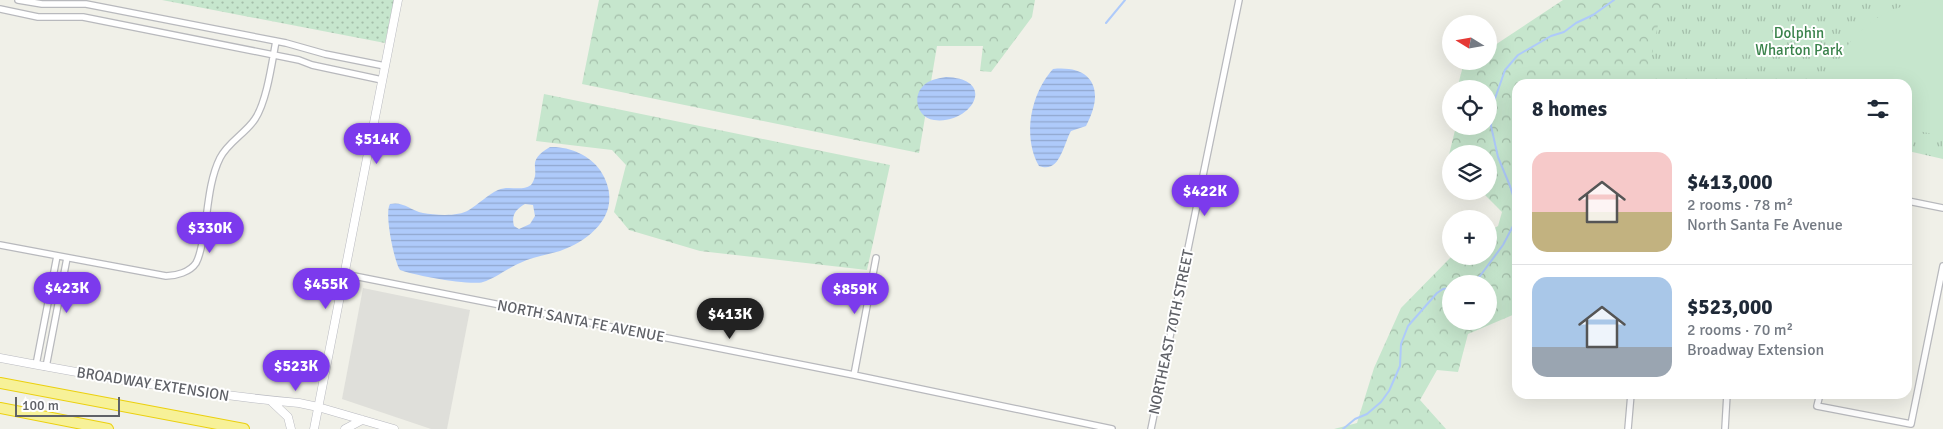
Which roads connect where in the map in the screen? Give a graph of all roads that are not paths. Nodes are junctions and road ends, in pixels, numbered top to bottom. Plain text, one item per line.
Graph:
1 (18, 0) edge
2 (398, 0) edge
3 (1240, 0) edge
4 (0, 9) edge
5 (276, 41) junction
6 (274, 56) junction
7 (385, 66) junction
8 (382, 80) junction
9 (1912, 202) edge
10 (1943, 208) edge
11 (0, 245) edge
12 (57, 256) junction
13 (67, 258) junction
14 (876, 258) dead end
15 (1943, 266) edge
16 (344, 274) junction
17 (0, 358) edge
18 (36, 365) junction
19 (46, 367) junction
20 (854, 374) junction
21 (0, 383) edge
22 (1631, 399) edge
23 (1727, 399) edge
24 (1819, 399) edge
25 (271, 401) junction
26 (318, 407) junction
27 (0, 408) edge
28 (362, 420) junction
29 (108, 429) edge
30 (243, 429) edge
31 (291, 429) edge
32 (314, 429) edge
33 (345, 429) edge
34 (394, 429) edge
35 (1112, 429) edge
36 (1151, 429) edge
37 (1628, 429) edge
38 (1725, 429) edge

1 - 5 street
2 - 7 main road
3 - 36 street, NORTHEAST 70TH STREET
4 - 6 street
5 - 6 street
5 - 7 street
6 - 8 street
6 - 13 street
7 - 8 main road
8 - 16 main road
9 - 10 street
11 - 12 street
12 - 13 street
12 - 18 street
13 - 19 street
14 - 20 street
15 - 24 street
16 - 20 street, NORTH SANTA FE AVENUE
16 - 26 main road
17 - 18 main road, BROADWAY EXTENSION
18 - 19 main road, BROADWAY EXTENSION
19 - 25 main road, BROADWAY EXTENSION
20 - 35 street, NORTH SANTA FE AVENUE
21 - 30 highway, BROADWAY EXTENSION
22 - 37 street
23 - 38 street
25 - 26 main road, BROADWAY EXTENSION
25 - 31 main road
26 - 28 main road, BROADWAY EXTENSION
26 - 32 main road
27 - 29 highway
28 - 33 main road
28 - 34 main road, BROADWAY EXTENSION

